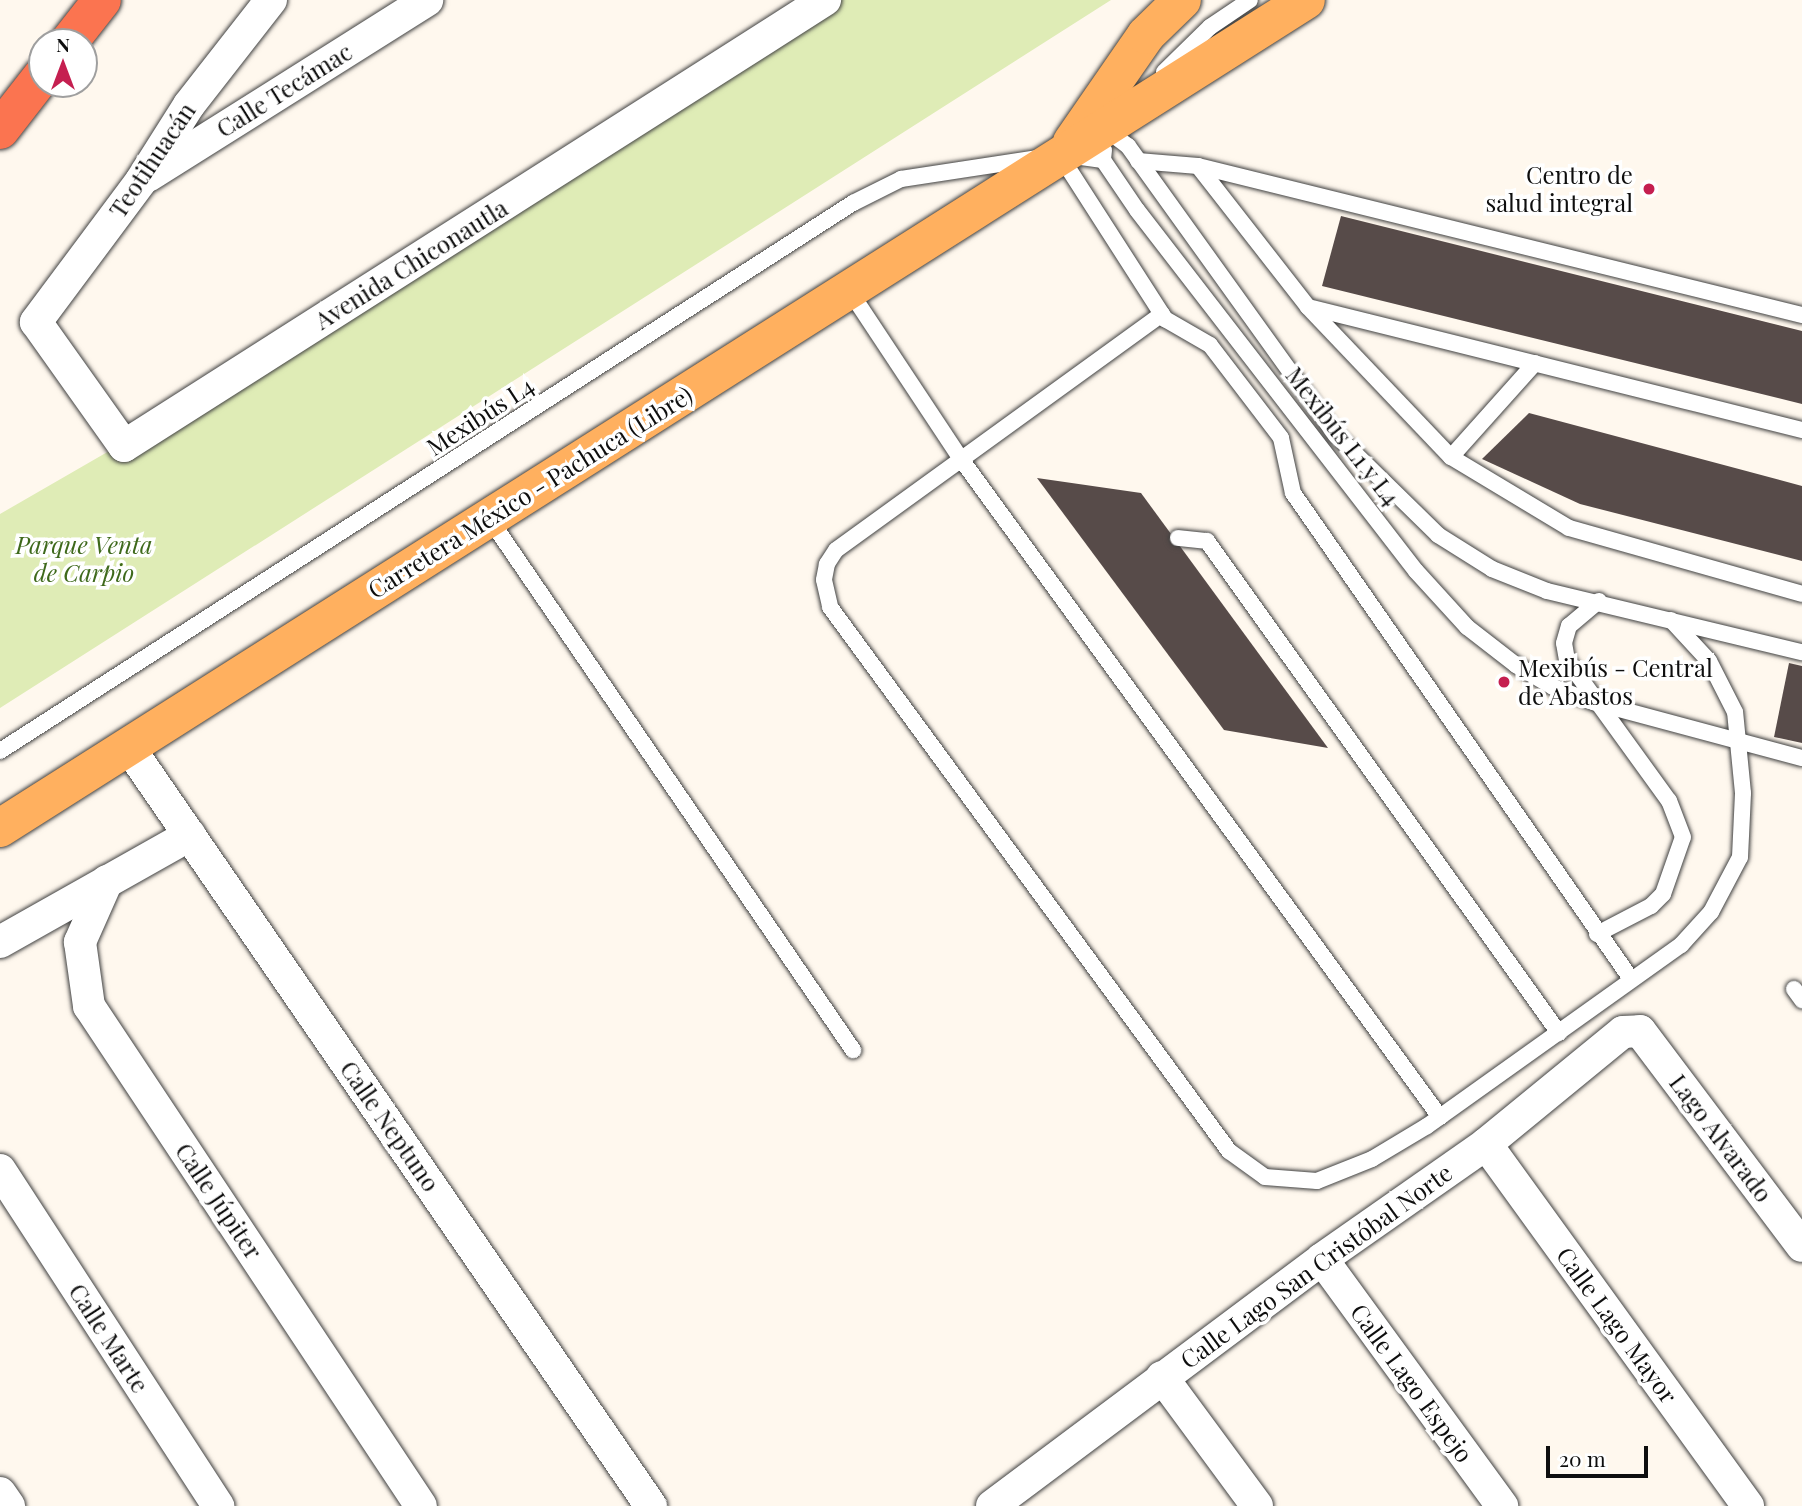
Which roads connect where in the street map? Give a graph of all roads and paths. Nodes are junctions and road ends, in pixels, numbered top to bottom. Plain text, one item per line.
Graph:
1 (102, 0) edge
2 (271, 0) edge
3 (427, 0) edge
4 (1182, 0) edge
5 (1250, 0) edge
6 (1283, 0) edge
7 (1306, 0) edge
8 (810, 4) edge
9 (80, 28) edge
10 (28, 94) edge
11 (1160, 94) junction
12 (0, 130) edge
13 (1094, 146) junction
14 (1002, 161) junction
15 (1138, 161) junction
16 (1198, 166) junction
17 (141, 181) junction
18 (849, 290) junction
19 (1308, 307) junction
20 (1162, 314) junction
21 (1802, 315) edge
22 (36, 322) joint
23 (1535, 363) junction
24 (1802, 430) edge
25 (1451, 457) junction
26 (961, 458) junction
27 (489, 518) junction
28 (1178, 538) dead end
29 (1802, 594) edge
30 (1599, 601) junction
31 (1671, 620) junction
32 (1802, 652) edge
33 (1593, 702) junction
34 (1737, 740) junction
35 (128, 746) junction
36 (0, 751) edge
37 (1802, 758) edge
38 (0, 828) edge
39 (190, 835) junction
40 (107, 881) junction
41 (1597, 934) junction
42 (0, 942) edge
43 (1631, 979) junction
44 (1640, 1031) joint
45 (1559, 1033) junction
46 (853, 1050) dead end
47 (1440, 1117) junction
48 (1486, 1144) junction
49 (0, 1170) edge
50 (1802, 1246) edge
51 (1322, 1259) junction
52 (1162, 1377) junction
53 (0, 1493) edge
54 (1006, 1502) edge
55 (9, 1506) edge
56 (218, 1506) edge
57 (421, 1506) edge
58 (651, 1506) edge
59 (1257, 1506) edge
60 (1502, 1506) edge
61 (1748, 1506) edge

1 - 9 highway
2 - 17 street, Teotihuacán
3 - 17 street, Calle Tecámac
4 - 13 main road, Carretera México - Pachuca (Libre)
5 - 13 lane
6 - 11 lane
7 - 11 main road, Carretera México - Pachuca (Libre)
8 - 22 street, Avenida Chiconautla
10 - 12 highway
11 - 13 main road, Carretera México - Pachuca (Libre)
13 - 14 lane, Mexibús L4
13 - 14 lane, Mexibús L4
13 - 15 lane, Mexibús L1 y L4
13 - 18 main road, Carretera México - Pachuca (Libre)
13 - 20 lane
13 - 33 lane, Mexibús L1 y L4
14 - 36 lane, Mexibús L4
15 - 16 lane
15 - 30 lane, Mexibús L1 y L4
16 - 19 lane
16 - 21 lane
17 - 22 street, Teotihuacán
18 - 26 lane
18 - 27 main road, Carretera México - Pachuca (Libre)
19 - 23 lane
19 - 25 lane
20 - 26 lane
20 - 41 lane
23 - 24 lane
23 - 25 lane
25 - 29 lane
26 - 47 lane
26 - 47 lane
27 - 35 main road, Carretera México - Pachuca (Libre)
27 - 46 lane
28 - 45 lane
30 - 31 lane, Mexibús L1 y L4
30 - 33 lane
31 - 32 lane, Mexibús L1 y L4
31 - 34 lane
33 - 34 lane, Mexibús L1 y L4
33 - 41 lane
34 - 37 lane, Mexibús L1 y L4
34 - 43 lane
35 - 38 main road, Carretera México - Pachuca (Libre)
35 - 39 street, Calle Neptuno
39 - 40 street
39 - 58 street, Calle Neptuno
40 - 42 street
40 - 57 street, Calle Júpiter
41 - 43 lane
43 - 45 lane
44 - 48 street, Calle Lago San Cristóbal Norte
44 - 50 street, Lago Alvarado
45 - 47 lane
48 - 51 street, Calle Lago San Cristóbal Norte
48 - 61 street, Calle Lago Mayor
49 - 56 street, Calle Marte
51 - 52 street, Calle Lago San Cristóbal Norte
51 - 60 street, Calle Lago Espejo
52 - 54 street, Calle Lago San Cristóbal Norte
52 - 59 street
53 - 55 street

